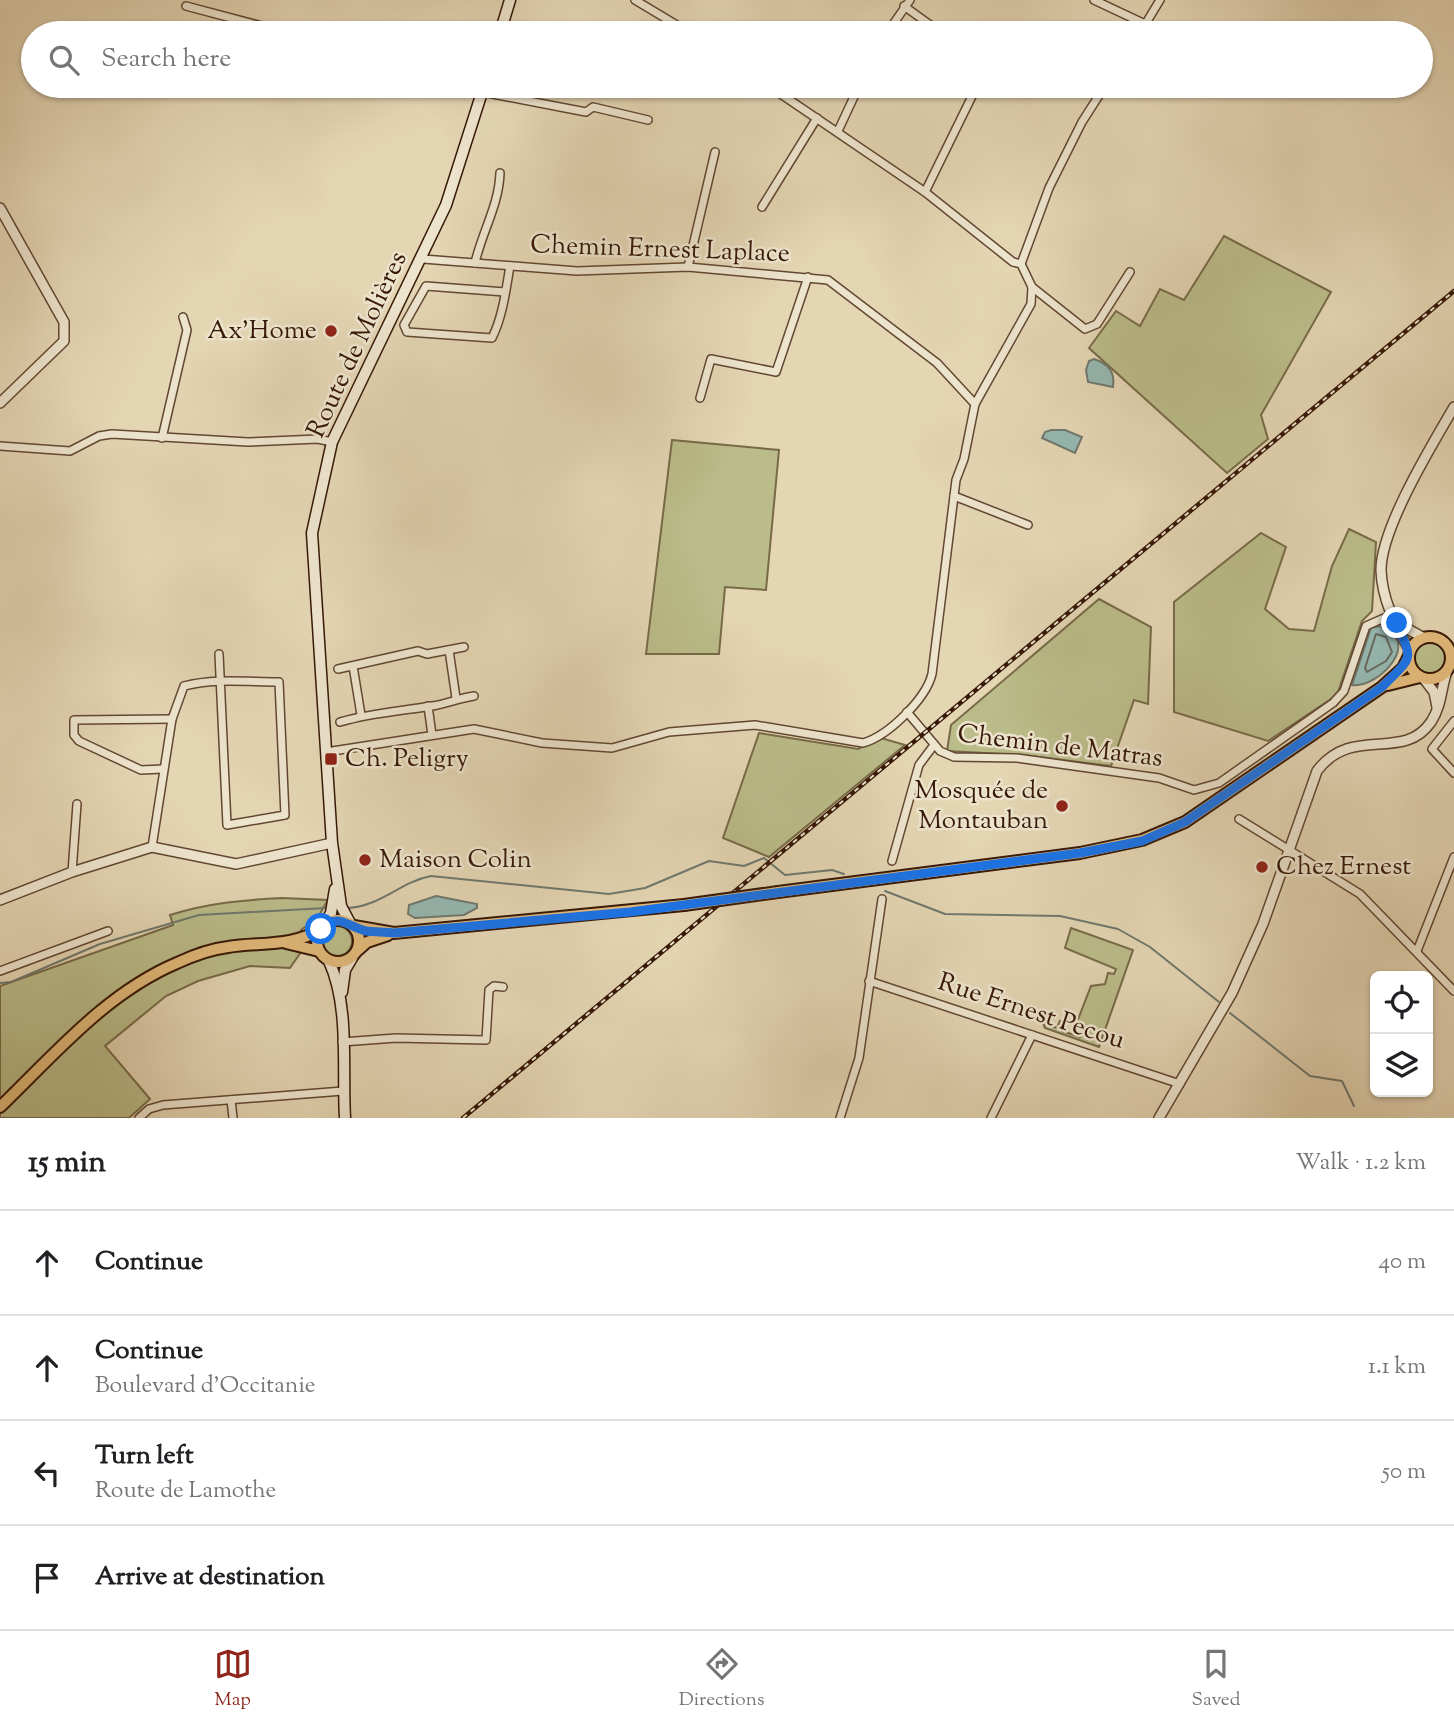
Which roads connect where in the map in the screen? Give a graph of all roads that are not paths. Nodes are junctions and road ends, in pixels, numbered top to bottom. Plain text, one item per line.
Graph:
1 (510, 0) edge
2 (635, 0) edge
3 (1094, 0) edge
4 (1160, 0) edge
5 (907, 3) edge
6 (186, 6) dead end
7 (243, 21) edge
8 (503, 21) edge
9 (670, 21) edge
10 (895, 21) edge
11 (926, 21) edge
12 (1139, 21) edge
13 (1147, 21) edge
14 (480, 98) edge
15 (523, 98) edge
16 (787, 98) edge
17 (853, 98) edge
18 (971, 98) edge
19 (1097, 98) edge
20 (817, 118) junction
21 (648, 120) dead end
22 (838, 131) junction
23 (715, 152) dead end
24 (500, 173) dead end
25 (925, 192) junction
26 (762, 206) dead end
27 (0, 208) edge
28 (423, 259) junction
29 (475, 262) junction
30 (1021, 264) junction
31 (510, 266) junction
32 (688, 267) junction
33 (1130, 272) dead end
34 (808, 276) junction
35 (1032, 287) junction
36 (505, 292) junction
37 (183, 317) dead end
38 (700, 398) dead end
39 (0, 403) edge
40 (975, 404) junction
41 (1454, 407) edge
42 (162, 438) junction
43 (331, 443) junction
44 (0, 446) edge
45 (954, 496) junction
46 (1028, 524) dead end
47 (1393, 617) junction
48 (1424, 638) junction
49 (1449, 643) edge
50 (464, 647) dead end
51 (449, 650) junction
52 (219, 654) dead end
53 (1409, 654) junction
54 (1451, 664) edge
55 (354, 666) junction
56 (338, 669) dead end
57 (1422, 678) junction
58 (220, 682) junction
59 (1382, 687) junction
60 (474, 696) dead end
61 (456, 698) junction
62 (429, 706) junction
63 (1437, 707) junction
64 (907, 712) junction
65 (361, 715) junction
66 (172, 719) junction
67 (1454, 721) edge
68 (340, 722) dead end
69 (432, 735) junction
70 (934, 745) junction
71 (326, 752) junction
72 (163, 769) junction
73 (1454, 773) edge
74 (77, 804) dead end
75 (1239, 819) dead end
76 (332, 843) junction
77 (152, 847) junction
78 (1290, 852) junction
79 (1454, 857) edge
80 (892, 861) dead end
81 (72, 872) junction
82 (336, 881) junction
83 (882, 899) dead end
84 (0, 900) edge
85 (352, 925) junction
86 (322, 927) junction
87 (108, 931) dead end
88 (394, 933) junction
89 (283, 943) junction
90 (319, 951) junction
91 (1416, 951) junction
92 (355, 954) junction
93 (329, 961) junction
94 (0, 971) edge
95 (869, 981) junction
96 (503, 986) dead end
97 (1454, 991) edge
98 (340, 1003) junction
99 (1032, 1035) junction
100 (342, 1042) junction
101 (1180, 1084) junction
102 (344, 1091) junction
103 (231, 1100) junction
104 (0, 1107) edge
105 (139, 1118) edge
106 (233, 1118) edge
107 (345, 1118) edge
108 (840, 1118) edge
109 (991, 1118) edge
110 (1159, 1118) edge

1 - 8 main road
2 - 9 street
3 - 12 street
4 - 13 street
5 - 10 street
5 - 11 street
6 - 7 street
14 - 28 main road, Route de Molières
15 - 21 street
16 - 20 street
17 - 22 street
18 - 25 street
19 - 30 street
20 - 22 street
20 - 26 street
22 - 25 street
23 - 32 street
24 - 29 street
25 - 30 street
27 - 39 street
28 - 29 street, Chemin Ernest Laplace
28 - 43 main road, Route de Molières
29 - 31 street, Chemin Ernest Laplace
30 - 35 street
31 - 32 street, Chemin Ernest Laplace
31 - 36 street
32 - 34 street, Chemin Ernest Laplace
33 - 35 street
34 - 38 street
34 - 40 street, Chemin Ernest Laplace
35 - 40 street
36 - 36 street
37 - 42 street
40 - 45 street
41 - 47 street
42 - 43 street
42 - 44 street
43 - 71 main road, Route de Molières
45 - 46 street
45 - 64 street
47 - 48 street
47 - 53 street
47 - 70 street, Chemin de Matras
48 - 49 main road
48 - 53 main road
49 - 54 main road
50 - 51 street
51 - 55 street
51 - 61 street
52 - 58 street
53 - 57 main road
53 - 59 main road
54 - 57 main road
54 - 63 street
55 - 56 street
55 - 65 street
57 - 59 main road
57 - 63 street
58 - 58 street
58 - 66 street
59 - 88 main road, bridge
60 - 61 street
61 - 62 street
62 - 65 street
62 - 69 street
63 - 78 street
64 - 69 street
64 - 70 street, Chemin de Matras
65 - 68 street
66 - 72 street
66 - 72 street
67 - 73 street
69 - 71 street
70 - 80 street
71 - 76 main road, Route de Molières
72 - 77 street
74 - 81 street
75 - 78 street
76 - 77 street
76 - 82 main road, Route de Molières
77 - 81 street
78 - 91 street
78 - 101 street
79 - 91 street
81 - 84 street
82 - 85 main road, Route de Molières
82 - 86 main road, Route de Molières
83 - 95 street
85 - 86 main road
85 - 88 main road
85 - 92 main road
86 - 89 main road
86 - 90 main road
87 - 94 street
88 - 92 main road
89 - 90 main road
89 - 104 main road
90 - 93 main road
91 - 97 street
92 - 93 main road
92 - 98 main road
93 - 98 main road
95 - 99 street, Rue Ernest Pecou
95 - 108 street
96 - 100 street
98 - 100 main road
99 - 101 street, Rue Ernest Pecou
99 - 109 street
100 - 102 main road
101 - 110 street
102 - 103 street
102 - 107 main road
103 - 105 street
103 - 106 street

